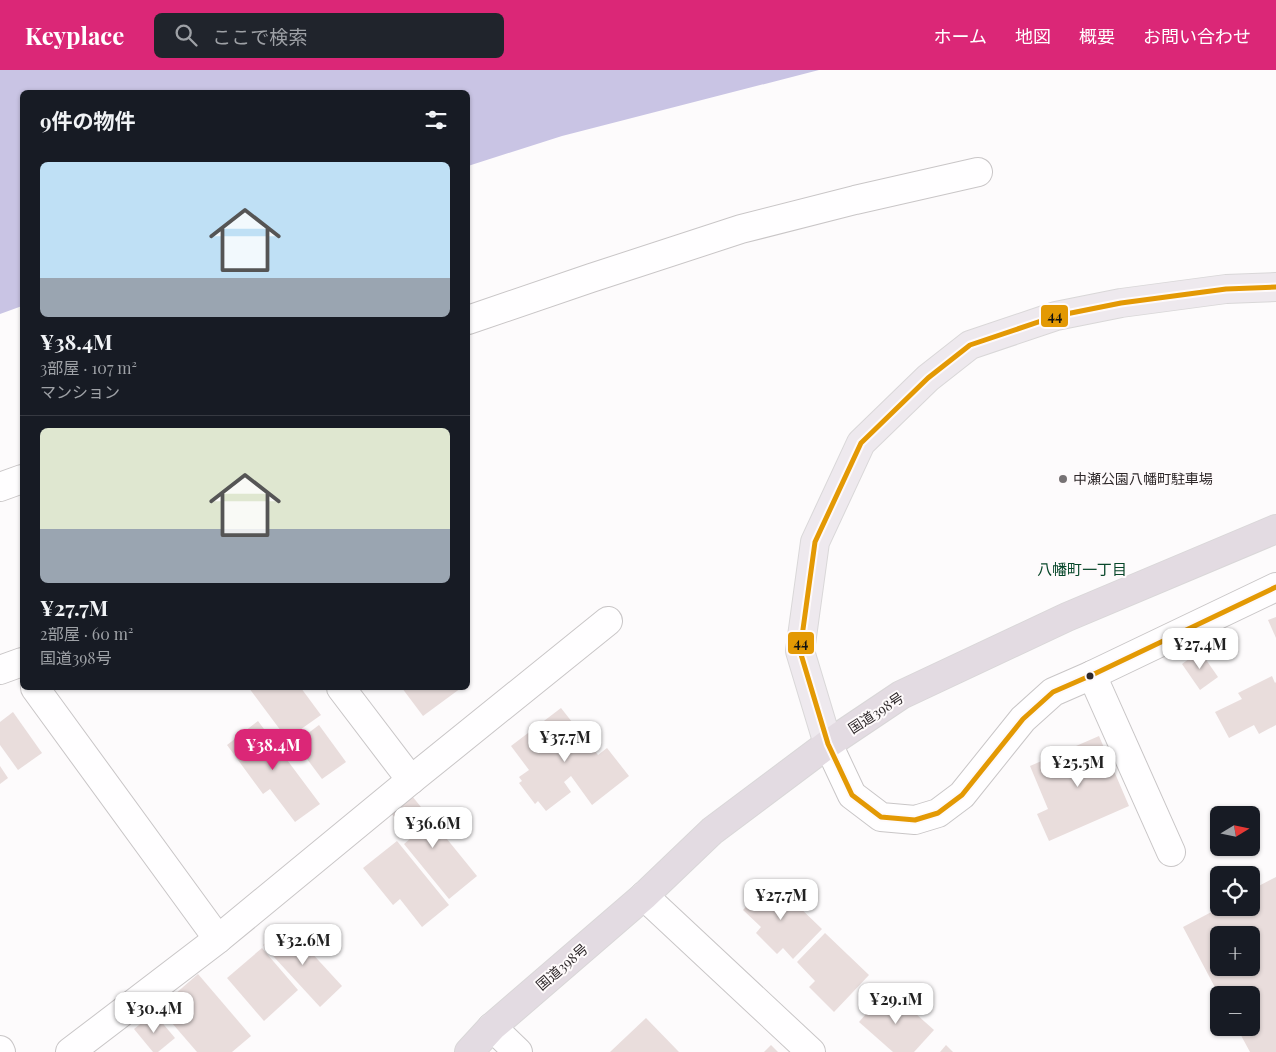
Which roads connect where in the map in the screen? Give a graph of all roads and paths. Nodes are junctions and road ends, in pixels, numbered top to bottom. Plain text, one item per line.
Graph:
1 (978, 172) dead end
2 (1276, 287) edge
3 (470, 319) edge
4 (20, 479) edge
5 (0, 487) edge
6 (1276, 529) edge
7 (1276, 587) edge
8 (608, 621) dead end
9 (1092, 675) junction
10 (36, 690) edge
11 (343, 690) edge
12 (828, 744) junction
13 (411, 780) junction
14 (1171, 852) dead end
15 (644, 896) junction
16 (218, 940) junction
17 (492, 1027) junction
18 (70, 1052) edge
19 (469, 1052) edge
20 (518, 1052) edge
21 (811, 1052) edge

1 - 3 street
2 - 12 main road
4 - 5 street
6 - 12 highway, 国道398号
7 - 9 street
8 - 13 street
9 - 12 street
9 - 14 street
10 - 16 street
11 - 13 street
12 - 15 highway, 国道398号
13 - 16 street
15 - 17 highway, 国道398号
15 - 21 street
16 - 18 street
17 - 19 highway, 国道398号
17 - 20 street

